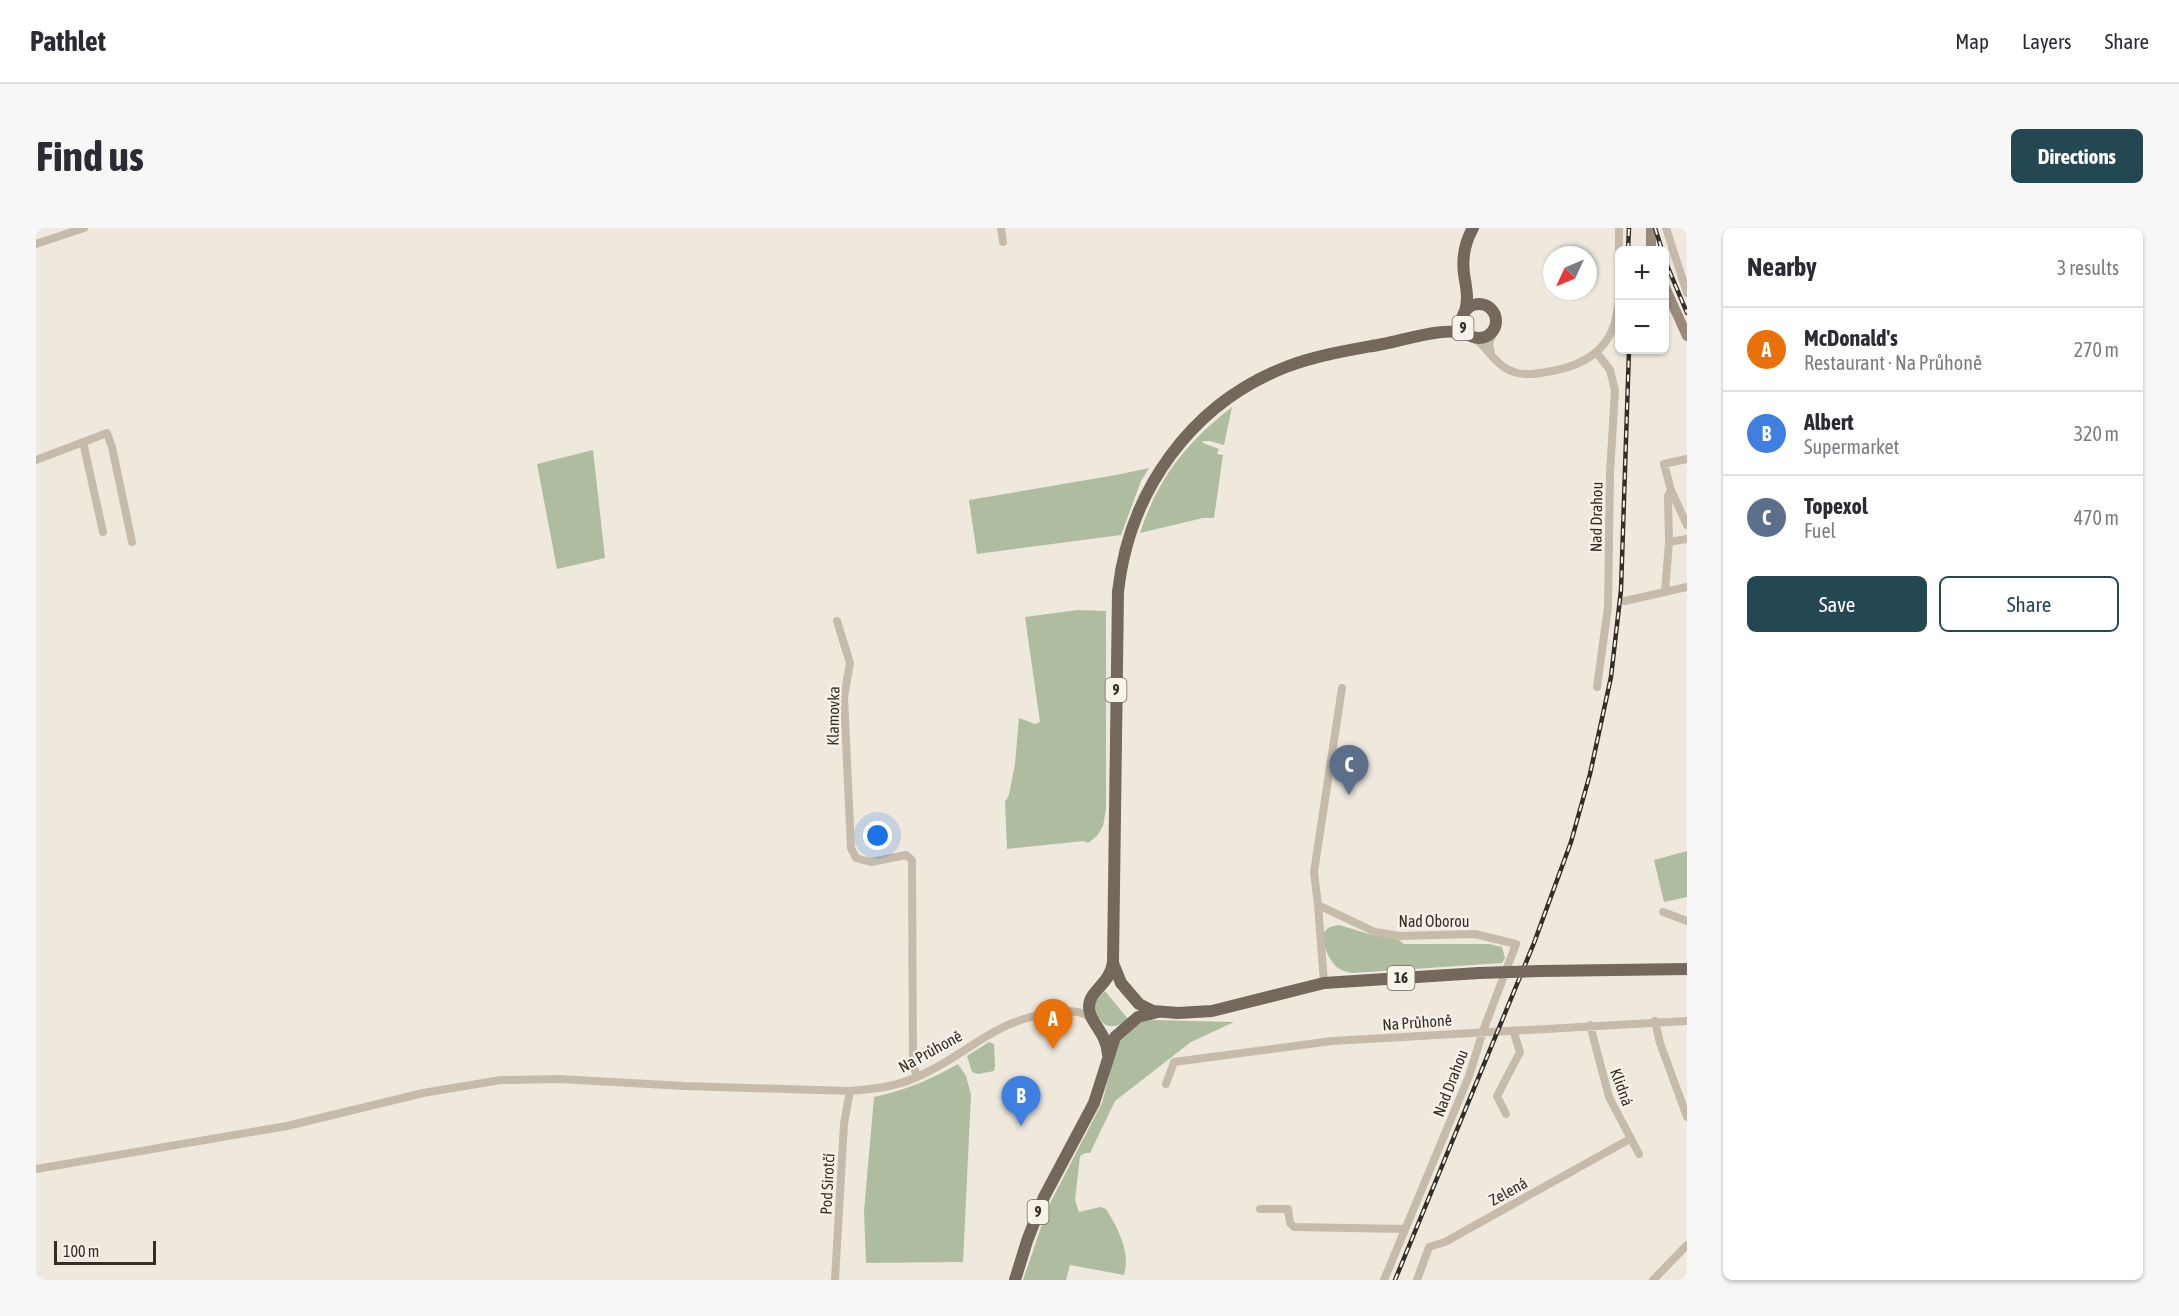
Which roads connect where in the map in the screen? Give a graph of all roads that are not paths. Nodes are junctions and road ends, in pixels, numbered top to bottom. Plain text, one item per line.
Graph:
1 (84, 228) edge
2 (1001, 228) edge
3 (1473, 228) edge
4 (1619, 228) edge
5 (1651, 228) edge
6 (1666, 228) edge
7 (1003, 242) dead end
8 (36, 244) edge
9 (1651, 246) edge
10 (1466, 285) junction
11 (1687, 293) edge
12 (1669, 294) edge
13 (1483, 304) junction
14 (1463, 314) junction
15 (1494, 331) junction
16 (1440, 333) junction
17 (1471, 336) junction
18 (1687, 336) edge
19 (1597, 352) junction
20 (1492, 355) junction
21 (83, 442) junction
22 (1687, 459) edge
23 (36, 460) edge
24 (1671, 490) junction
25 (1687, 525) edge
26 (104, 532) dead end
27 (1687, 539) edge
28 (132, 542) dead end
29 (1669, 542) junction
30 (1687, 587) edge
31 (1665, 592) junction
32 (1625, 601) dead end
33 (837, 621) dead end
34 (1597, 687) dead end
35 (1342, 688) dead end
36 (1318, 905) junction
37 (1663, 912) dead end
38 (1687, 921) edge
39 (1516, 944) joint
40 (1113, 962) junction
41 (1687, 969) edge
42 (1324, 983) junction
43 (1096, 992) junction
44 (1129, 993) junction
45 (1067, 1011) junction
46 (1159, 1012) junction
47 (1687, 1021) edge
48 (1095, 1022) junction
49 (1655, 1022) junction
50 (1590, 1025) junction
51 (1126, 1026) junction
52 (1513, 1030) junction
53 (1483, 1031) junction
54 (1108, 1055) junction
55 (917, 1077) junction
56 (1166, 1084) dead end
57 (850, 1091) junction
58 (1506, 1114) dead end
59 (1687, 1117) edge
60 (1630, 1139) junction
61 (1639, 1154) dead end
62 (36, 1169) edge
63 (1260, 1209) dead end
64 (1404, 1229) junction
65 (1687, 1245) edge
66 (835, 1280) edge
67 (1015, 1280) edge
68 (1384, 1280) edge
69 (1417, 1280) edge
70 (1653, 1280) edge

1 - 8 street
2 - 7 street
3 - 10 main road, 9
4 - 19 street
5 - 9 street
6 - 11 street
10 - 13 main road, 9
10 - 14 main road, 9
12 - 18 street
13 - 14 main road, 9
13 - 15 main road, 9
14 - 16 main road, 9
14 - 17 main road, 9
15 - 17 main road, 9
15 - 20 street
16 - 17 main road, 9
16 - 40 main road, 9
17 - 20 street
19 - 20 street
19 - 34 street, Nad Drahou
21 - 23 street
21 - 26 street
21 - 28 street
22 - 24 street
24 - 25 street
24 - 29 street
27 - 29 street
29 - 31 street
30 - 31 street
31 - 32 street
33 - 55 street, Klamovka
35 - 36 street
36 - 39 street, Nad Oborou
36 - 42 street
37 - 38 street
39 - 53 street, Nad Drahou
40 - 43 main road, 9
40 - 44 main road, 9
41 - 42 main road, 16, bridge
42 - 46 main road, 16
43 - 44 main road
43 - 45 street, Na Průhoně
43 - 48 main road, 9
44 - 46 main road, 16
44 - 51 main road, 9
45 - 48 street, Na Průhoně
45 - 55 street, Na Průhoně
46 - 51 main road, 16
47 - 49 street, Na Průhoně
48 - 51 main road
48 - 54 main road, 9
49 - 50 street, Na Průhoně
49 - 59 street
50 - 52 street, Na Průhoně
50 - 60 street, Klidná
51 - 54 main road, 9
52 - 53 street, Na Průhoně
52 - 58 street
53 - 56 street, Na Průhoně
53 - 64 street, Nad Drahou
54 - 67 main road, 9
55 - 57 street, Na Průhoně
57 - 62 street, Na Průhoně
57 - 66 street, Pod Sirotčí
60 - 61 street, Klidná
60 - 69 street, Zelená
63 - 64 street
64 - 68 street, Nad Drahou
65 - 70 street

